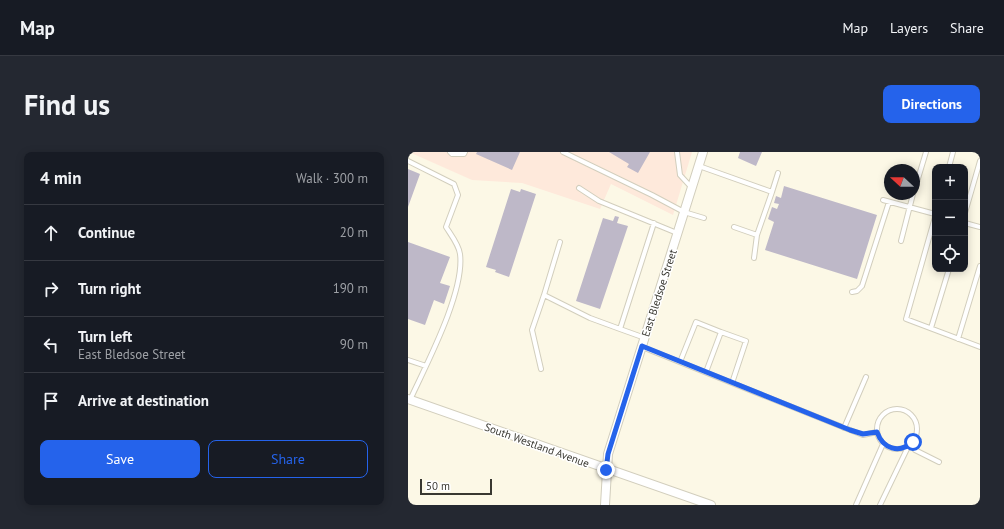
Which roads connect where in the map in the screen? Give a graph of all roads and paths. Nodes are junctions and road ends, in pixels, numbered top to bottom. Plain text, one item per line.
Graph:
1 (450, 152) edge
2 (465, 152) edge
3 (563, 152) edge
4 (677, 152) edge
5 (704, 152) edge
6 (926, 152) edge
7 (953, 152) edge
8 (408, 161) edge
9 (980, 161) edge
10 (950, 164) edge
11 (699, 166) junction
12 (920, 172) edge
13 (778, 173) dead end
14 (579, 188) dead end
15 (692, 188) junction
16 (772, 192) junction
17 (883, 200) dead end
18 (912, 200) edge
19 (889, 202) junction
20 (968, 203) edge
21 (909, 208) junction
22 (684, 212) junction
23 (932, 215) edge
24 (704, 218) dead end
25 (654, 223) junction
26 (968, 224) edge
27 (932, 227) edge
28 (734, 228) dead end
29 (980, 228) edge
30 (678, 233) junction
31 (757, 235) junction
32 (900, 240) dead end
33 (560, 242) dead end
34 (754, 258) dead end
35 (980, 266) edge
36 (948, 272) edge
37 (852, 292) dead end
38 (544, 295) junction
39 (931, 328) junction
40 (620, 329) junction
41 (721, 332) junction
42 (644, 338) junction
43 (958, 339) junction
44 (642, 346) junction
45 (980, 347) edge
46 (408, 360) edge
47 (680, 362) junction
48 (426, 366) junction
49 (541, 369) dead end
50 (706, 372) junction
51 (866, 378) dead end
52 (732, 383) junction
53 (409, 400) edge
54 (844, 428) junction
55 (877, 432) junction
56 (883, 444) junction
57 (909, 445) junction
58 (939, 462) dead end
59 (606, 470) junction
60 (605, 505) edge
61 (712, 505) edge
62 (856, 505) edge
63 (880, 505) edge

1 - 2 lane
3 - 22 lane
4 - 15 lane
5 - 11 street, East Bledsoe Street
6 - 12 lane
7 - 10 lane
8 - 48 lane
9 - 20 lane
11 - 15 street, East Bledsoe Street
11 - 16 lane
13 - 16 lane
14 - 25 lane
15 - 22 street, East Bledsoe Street
16 - 31 lane
17 - 19 lane
18 - 21 lane
19 - 21 lane
19 - 37 lane
21 - 23 lane
21 - 32 lane
22 - 24 lane
22 - 30 street, East Bledsoe Street
25 - 30 lane
25 - 40 lane
26 - 29 lane
27 - 39 lane
28 - 31 lane
30 - 42 street, East Bledsoe Street
31 - 34 lane
33 - 38 lane
35 - 43 lane
36 - 39 lane
38 - 40 lane
38 - 49 lane
39 - 43 lane
40 - 42 lane
41 - 47 lane
41 - 50 lane
41 - 52 lane
42 - 44 street, East Bledsoe Street
43 - 45 lane
44 - 47 lane
44 - 59 street, East Bledsoe Street
46 - 48 lane
47 - 50 lane
48 - 53 lane
50 - 52 lane
51 - 54 lane
52 - 54 lane
53 - 59 street, South Westland Avenue
54 - 55 lane
55 - 56 lane
55 - 57 lane
56 - 57 lane
56 - 62 lane
57 - 58 lane
57 - 63 lane
59 - 60 street, East Bledsoe Street
59 - 61 street, South Westland Avenue

